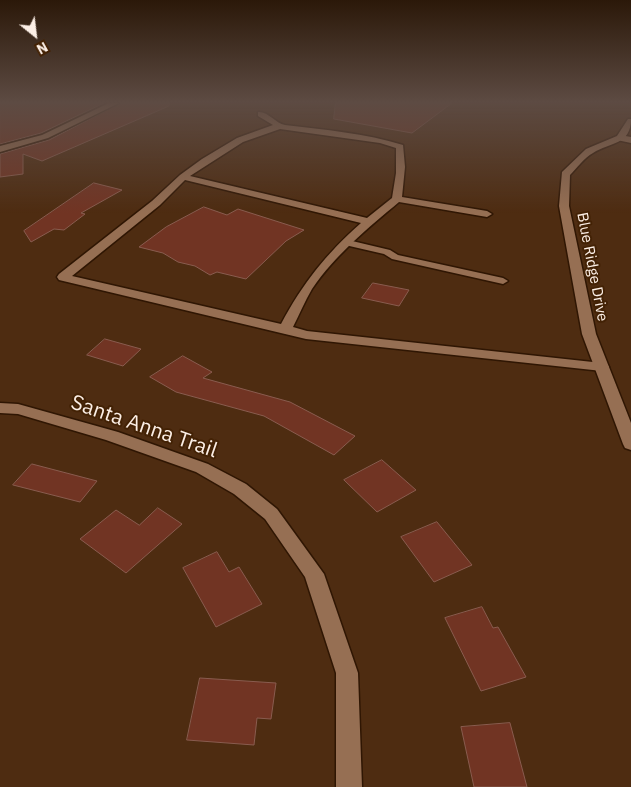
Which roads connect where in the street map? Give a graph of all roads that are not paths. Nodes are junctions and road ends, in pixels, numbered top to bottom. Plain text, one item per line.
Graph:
1 (37, 140) edge
2 (241, 140) edge
3 (372, 140) edge
4 (624, 140) edge
5 (0, 149) edge
6 (183, 177) junction
7 (397, 199) junction
8 (487, 214) dead end
9 (369, 222) junction
10 (348, 243) junction
11 (503, 281) dead end
12 (286, 329) junction
13 (602, 367) junction
14 (0, 408) edge
15 (631, 444) edge
16 (349, 787) edge

1 - 5 street
2 - 6 street
3 - 7 street
4 - 13 street, Blue Ridge Drive
6 - 9 street
6 - 12 street
7 - 8 street
7 - 9 street
9 - 10 street
10 - 11 lane
10 - 12 street
12 - 13 street
13 - 15 street, Blue Ridge Drive
14 - 16 street, Santa Anna Trail

